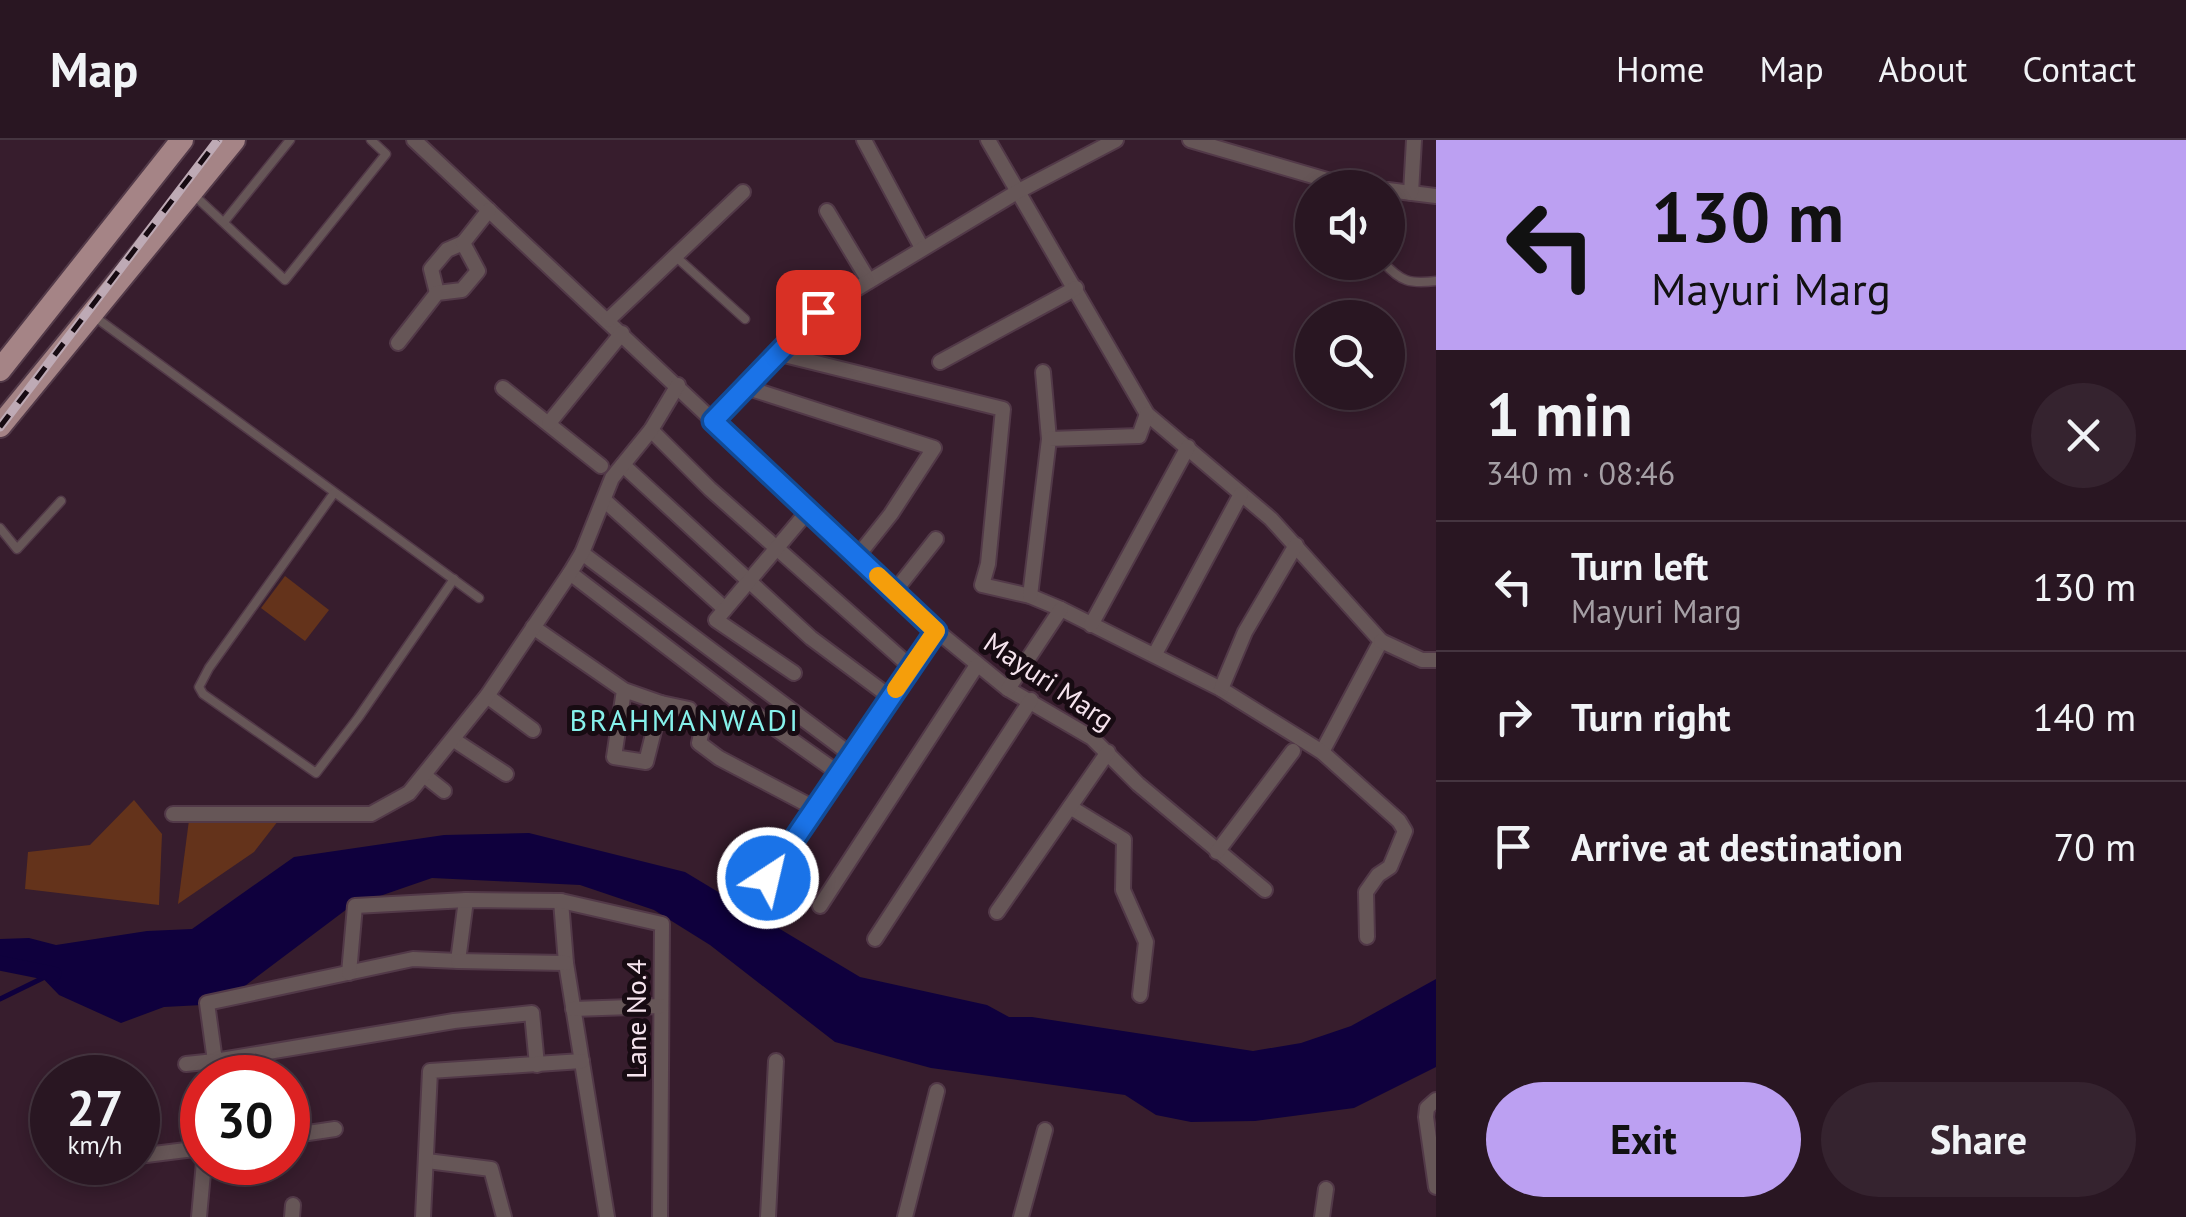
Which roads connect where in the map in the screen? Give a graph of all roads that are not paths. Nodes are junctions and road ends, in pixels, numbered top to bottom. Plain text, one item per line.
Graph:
1 (182, 140) edge
2 (234, 140) edge
3 (290, 140) edge
4 (370, 140) edge
5 (414, 140) edge
6 (864, 140) edge
7 (988, 140) edge
8 (1116, 140) edge
9 (1190, 140) edge
10 (1414, 140) edge
11 (1295, 171) edge
12 (1405, 191) edge
13 (192, 192) junction
14 (743, 192) dead end
15 (1017, 192) junction
16 (1411, 192) junction
17 (1436, 196) edge
18 (489, 210) junction
19 (826, 211) dead end
20 (224, 222) junction
21 (463, 243) junction
22 (922, 248) junction
23 (674, 255) junction
24 (1400, 280) edge
25 (869, 281) junction
26 (1436, 281) edge
27 (1076, 288) junction
28 (438, 293) junction
29 (92, 314) junction
30 (745, 319) dead end
31 (608, 320) junction
32 (622, 333) junction
33 (398, 344) dead end
34 (776, 353) junction
35 (940, 362) dead end
36 (0, 370) edge
37 (1042, 372) dead end
38 (678, 385) junction
39 (503, 388) dead end
40 (745, 388) junction
41 (1146, 414) junction
42 (713, 421) junction
43 (549, 423) junction
44 (0, 426) edge
45 (651, 430) junction
46 (1049, 439) junction
47 (1188, 447) junction
48 (623, 465) junction
49 (601, 466) dead end
50 (334, 492) junction
51 (1241, 494) junction
52 (604, 500) junction
53 (60, 501) dead end
54 (808, 511) junction
55 (0, 528) edge
56 (936, 538) dead end
57 (1296, 546) junction
58 (777, 548) junction
59 (582, 554) junction
60 (856, 558) junction
61 (570, 573) junction
62 (454, 580) junction
63 (750, 580) junction
64 (895, 591) junction
65 (1030, 596) junction
66 (479, 598) dead end
67 (725, 609) junction
68 (1060, 609) junction
69 (1092, 625) junction
70 (532, 627) junction
71 (936, 631) junction
72 (1381, 641) junction
73 (1155, 654) junction
74 (1436, 660) edge
75 (977, 665) junction
76 (912, 668) junction
77 (794, 673) dead end
78 (1008, 689) junction
79 (1221, 689) junction
80 (624, 690) junction
81 (487, 696) junction
82 (890, 698) junction
83 (1031, 700) junction
84 (661, 704) junction
85 (533, 730) dead end
86 (454, 740) junction
87 (1293, 750) dead end
88 (1108, 752) junction
89 (1322, 752) junction
90 (850, 754) junction
91 (837, 772) junction
92 (506, 774) dead end
93 (426, 776) junction
94 (444, 791) dead end
95 (1070, 807) junction
96 (816, 810) junction
97 (172, 814) dead end
98 (1217, 852) junction
99 (768, 878) dead end
100 (1265, 890) dead end
101 (466, 900) junction
102 (561, 901) junction
103 (820, 906) dead end
104 (997, 912) dead end
105 (1367, 937) dead end
106 (874, 939) dead end
107 (458, 961) junction
108 (566, 964) junction
109 (349, 973) junction
110 (1140, 995) dead end
111 (662, 1006) junction
112 (573, 1009) junction
113 (214, 1055) edge
114 (252, 1055) edge
115 (776, 1061) dead end
116 (582, 1062) junction
117 (537, 1064) junction
118 (937, 1091) dead end
119 (1436, 1100) edge
120 (335, 1129) dead end
121 (1046, 1130) dead end
122 (310, 1133) edge
123 (427, 1161) junction
124 (202, 1185) edge
125 (1436, 1187) edge
126 (1326, 1190) dead end
127 (199, 1217) edge
128 (424, 1217) edge
129 (504, 1217) edge
130 (607, 1217) edge
131 (660, 1217) edge
132 (768, 1217) edge
133 (906, 1217) edge
134 (1021, 1217) edge
135 (1322, 1217) edge

1 - 36 main road
2 - 13 main road
3 - 20 lane
4 - 20 lane
5 - 18 street, Mayuri Marg
6 - 22 street
7 - 15 street
8 - 15 street
9 - 11 street
10 - 16 street
12 - 16 street
13 - 20 lane
13 - 29 main road
14 - 23 street
15 - 22 street
15 - 27 street
16 - 17 street
18 - 21 street
18 - 31 street, Mayuri Marg
19 - 25 street
21 - 28 street
21 - 28 street
22 - 25 street
23 - 30 lane
23 - 31 street
24 - 26 lane
25 - 34 street
27 - 35 street
27 - 41 street
28 - 33 street
29 - 44 main road
29 - 50 lane
31 - 32 street, Mayuri Marg
32 - 38 street, Mayuri Marg
32 - 43 street
34 - 40 street
34 - 65 street
37 - 46 street
38 - 42 street, Mayuri Marg
38 - 45 street
39 - 43 street
40 - 42 street
40 - 60 street
41 - 46 street
41 - 47 street
42 - 54 street, Mayuri Marg
43 - 49 street
45 - 48 street
45 - 58 street
46 - 65 street
47 - 51 street
47 - 69 street
48 - 52 street
48 - 63 street
50 - 62 lane
50 - 62 lane
51 - 57 street
51 - 73 street
52 - 59 street
52 - 67 street
53 - 55 lane
54 - 58 street
54 - 60 street, Mayuri Marg
56 - 64 street
57 - 72 street
57 - 79 street
58 - 63 street
58 - 76 street
59 - 61 street
59 - 90 street
60 - 64 street, Mayuri Marg
61 - 70 street
61 - 91 street
62 - 66 lane
63 - 67 street
63 - 82 street
64 - 71 street, Mayuri Marg
65 - 68 street
67 - 77 street
68 - 69 street
68 - 78 street
69 - 73 street
70 - 80 street
70 - 81 street
71 - 75 street, Mayuri Marg
71 - 76 street
72 - 74 street
72 - 89 street
73 - 79 street
75 - 78 street, Mayuri Marg
75 - 103 street
76 - 82 street
78 - 83 street, Mayuri Marg
79 - 89 street
80 - 84 street
80 - 84 street
81 - 85 street
81 - 86 street
82 - 90 street
83 - 88 street, Mayuri Marg
83 - 106 street
84 - 96 street
86 - 92 street
86 - 93 street
87 - 98 street
88 - 95 street
88 - 98 street, Mayuri Marg
89 - 105 street
90 - 91 street
91 - 96 street
93 - 94 street
93 - 97 street
95 - 104 street
95 - 110 street
96 - 99 street
98 - 100 street, Mayuri Marg
101 - 102 street
101 - 107 street
101 - 109 street
102 - 108 street
102 - 111 street, Lane No.4
107 - 108 street
107 - 109 street
108 - 112 street
109 - 113 street
111 - 112 street
111 - 131 street, Lane No.4
112 - 116 street
114 - 117 street
115 - 132 street
116 - 117 street
116 - 130 street
117 - 123 street
118 - 133 street
119 - 125 street
120 - 122 street
121 - 134 street
123 - 128 street
123 - 129 street
124 - 127 street
126 - 135 street

